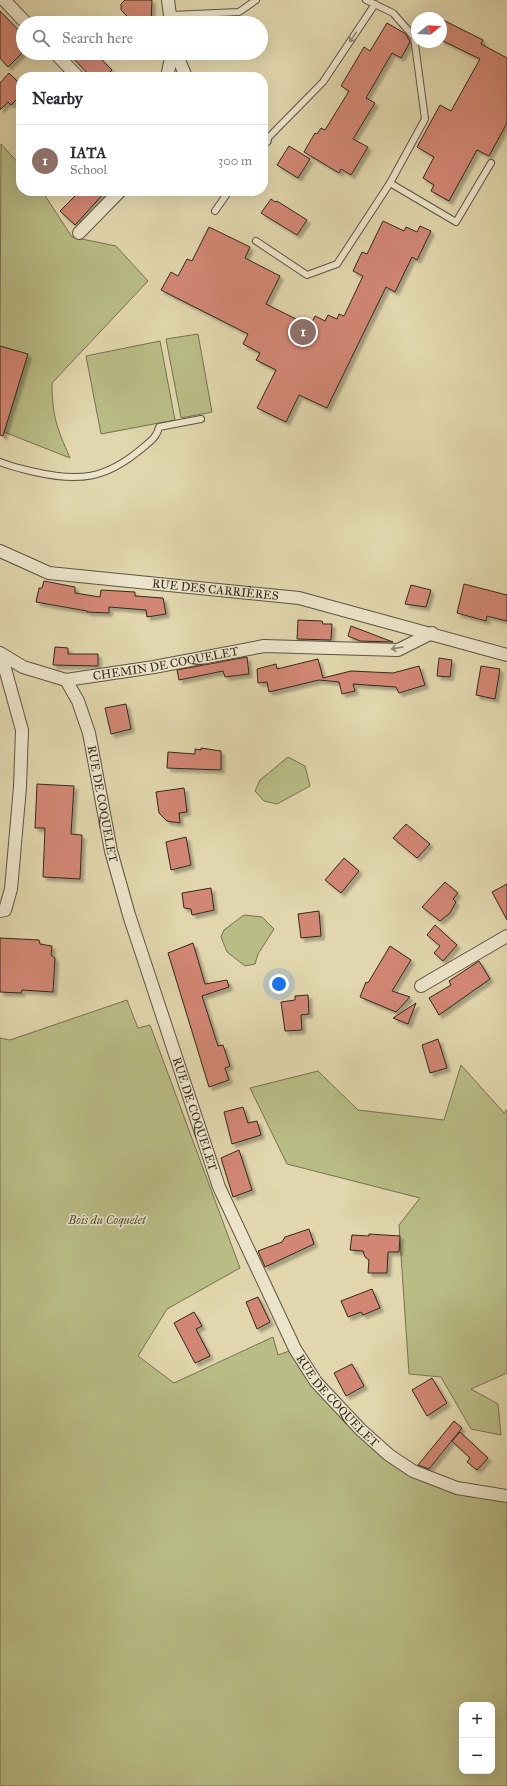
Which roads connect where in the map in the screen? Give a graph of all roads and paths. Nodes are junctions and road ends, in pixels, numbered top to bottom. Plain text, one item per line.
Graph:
1 (4, 0) edge
2 (168, 0) edge
3 (256, 0) edge
4 (366, 0) edge
5 (375, 4) junction
6 (19, 16) edge
7 (171, 16) edge
8 (200, 16) edge
9 (62, 60) edge
10 (171, 60) edge
11 (179, 60) edge
12 (73, 72) edge
13 (168, 72) edge
14 (184, 72) edge
15 (268, 137) edge
16 (491, 163) dead end
17 (390, 183) junction
18 (115, 196) edge
19 (226, 196) edge
20 (215, 211) dead end
21 (79, 233) dead end
22 (256, 241) dead end
23 (200, 420) dead end
24 (0, 462) edge
25 (0, 551) edge
26 (432, 633) junction
27 (0, 654) edge
28 (507, 654) edge
29 (66, 680) junction
30 (0, 911) edge
31 (507, 936) edge
32 (421, 986) dead end
33 (507, 1496) edge

1 - 6 street
2 - 7 street
3 - 8 lane
4 - 5 lane
5 -> 15 lane
5 - 17 lane
9 - 12 street
10 - 13 street
11 - 14 street
16 - 17 lane
17 - 22 lane
18 - 21 street
19 - 20 lane
23 - 24 lane
25 - 26 street, RUE DES CARRIÈRES
26 - 28 street, RUE DES CARRIÈRES
26 -> 29 street, CHEMIN DE COQUELET
27 - 29 street
27 - 30 street
29 - 33 street, RUE DE COQUELET
31 - 32 street

